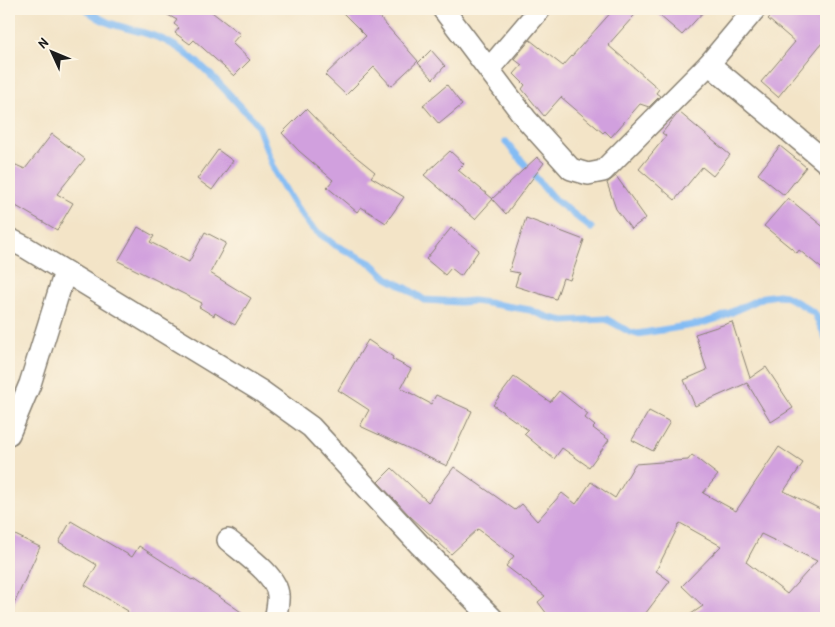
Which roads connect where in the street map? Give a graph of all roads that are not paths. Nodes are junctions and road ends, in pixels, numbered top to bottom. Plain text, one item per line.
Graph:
1 (442, 9) edge
2 (540, 9) edge
3 (755, 9) edge
4 (709, 64) junction
5 (489, 69) junction
6 (826, 162) edge
7 (9, 239) edge
8 (65, 272) junction
9 (9, 434) edge
10 (228, 540) dead end
11 (276, 618) edge
12 (492, 618) edge

1 - 5 street
2 - 5 street
3 - 4 street
4 - 5 street
4 - 6 street
7 - 8 street
8 - 9 street
8 - 12 street
10 - 11 street

